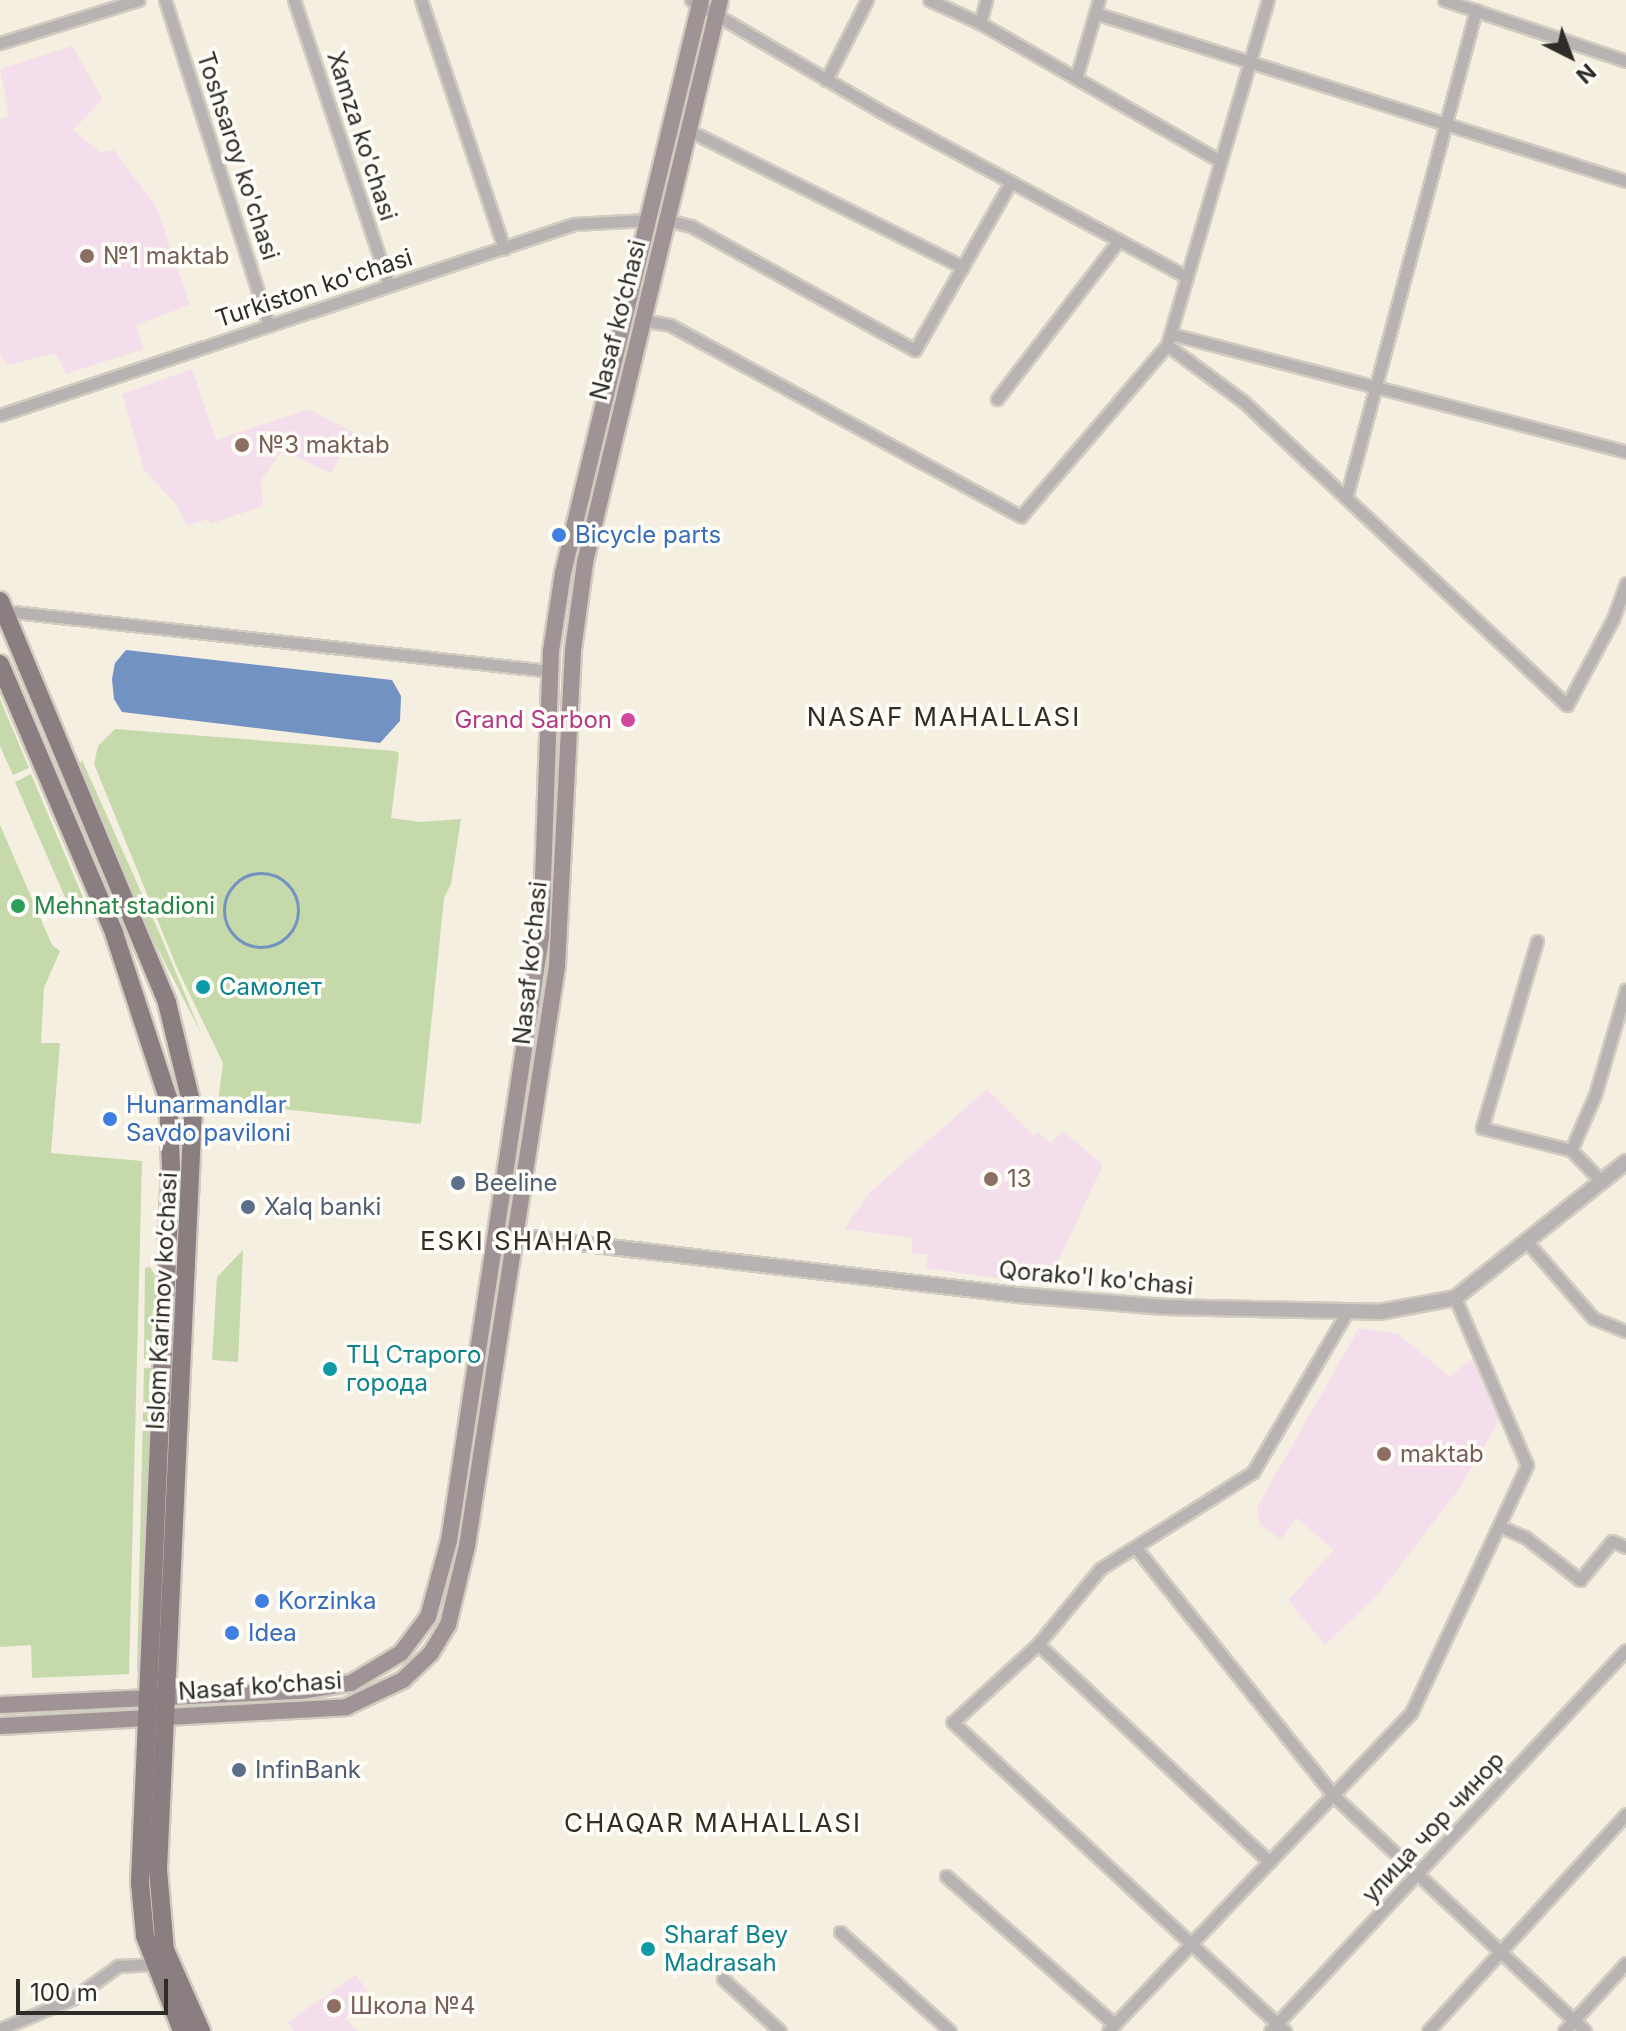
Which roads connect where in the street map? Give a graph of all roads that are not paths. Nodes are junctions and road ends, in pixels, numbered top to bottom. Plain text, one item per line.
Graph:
1 (138, 0) edge
2 (165, 0) edge
3 (294, 0) edge
4 (421, 0) edge
5 (720, 0) edge
6 (867, 0) edge
7 (929, 0) edge
8 (986, 0) edge
9 (1099, 0) edge
10 (1268, 0) edge
11 (1444, 0) edge
12 (697, 2) edge
13 (1476, 10) junction
14 (1095, 13) junction
15 (714, 17) junction
16 (980, 23) junction
17 (0, 43) edge
18 (1250, 59) junction
19 (1626, 61) edge
20 (1076, 78) junction
21 (826, 80) junction
22 (1445, 122) junction
23 (688, 130) junction
24 (1220, 161) junction
25 (1626, 181) edge
26 (1011, 182) junction
27 (646, 220) junction
28 (667, 220) junction
29 (1119, 240) junction
30 (504, 248) junction
31 (963, 267) junction
32 (1185, 276) junction
33 (389, 286) junction
34 (642, 320) junction
35 (269, 326) junction
36 (1169, 339) junction
37 (1372, 387) junction
38 (997, 399) dead end
39 (0, 415) edge
40 (1626, 452) edge
41 (1346, 498) junction
42 (1626, 583) edge
43 (2, 606) edge
44 (0, 664) edge
45 (550, 671) junction
46 (116, 877) junction
47 (94, 885) junction
48 (1537, 941) dead end
49 (1626, 989) edge
50 (1571, 1150) junction
51 (1626, 1162) edge
52 (1602, 1182) junction
53 (500, 1234) junction
54 (517, 1236) junction
55 (1527, 1242) junction
56 (1455, 1298) junction
57 (1345, 1315) junction
58 (1626, 1331) edge
59 (461, 1468) junction
60 (479, 1471) junction
61 (1499, 1526) junction
62 (1626, 1547) edge
63 (1136, 1548) junction
64 (1038, 1644) junction
65 (1626, 1650) edge
66 (168, 1695) junction
67 (147, 1697) junction
68 (0, 1705) edge
69 (166, 1717) junction
70 (147, 1718) junction
71 (0, 1726) edge
72 (1334, 1796) junction
73 (1626, 1814) edge
74 (1269, 1862) junction
75 (946, 1876) dead end
76 (1420, 1876) junction
77 (840, 1932) dead end
78 (1190, 1941) junction
79 (1499, 1950) junction
80 (1626, 1963) edge
81 (153, 1964) junction
82 (723, 1979) dead end
83 (1574, 2021) junction
84 (1111, 2028) edge
85 (1277, 2028) edge
86 (0, 2029) edge
87 (182, 2031) edge
88 (201, 2031) edge
89 (780, 2031) edge
90 (950, 2031) edge
91 (1428, 2031) edge
92 (1564, 2031) edge
93 (1585, 2031) edge

1 - 17 street
2 - 35 street, Toshsaroy ko'chasi
3 - 33 street, Xamza ko'chasi
4 - 30 street
5 - 15 main road, Nasaf ko‘chasi
6 - 21 street
7 - 16 street
8 - 16 street
9 - 14 street
10 - 18 street
11 - 13 street
12 - 15 street
12 - 27 main road, Nasaf ko‘chasi
13 - 19 street
13 - 22 street
14 - 18 street
14 - 20 street
15 - 21 street
15 - 23 main road, Nasaf ko‘chasi
16 - 20 street
18 - 22 street
18 - 24 street
20 - 24 street
21 - 26 street
22 - 25 street
22 - 37 street
23 - 28 main road, Nasaf ko‘chasi
23 - 31 street
24 - 32 street
26 - 29 street
26 - 31 street
27 - 30 street, Turkiston ko'chasi
27 - 45 main road, Nasaf ko‘chasi
28 - 31 street
28 - 34 main road, Nasaf ko‘chasi
29 - 32 street
29 - 38 street
30 - 33 street, Turkiston ko'chasi
32 - 36 street
33 - 35 street, Turkiston ko'chasi
34 - 36 street
34 - 54 main road, Nasaf ko‘chasi
35 - 39 street, Turkiston ko'chasi
36 - 37 street
36 - 41 street
37 - 40 street
37 - 41 street
41 - 42 street
43 - 45 street
43 - 46 main road, Islom Karimov ko‘chasi
44 - 47 main road, Islom Karimov ko‘chasi
45 - 53 main road, Nasaf ko‘chasi
46 - 47 main road
46 - 66 main road, Islom Karimov ko‘chasi
47 - 67 main road, Islom Karimov ko‘chasi
48 - 50 street
49 - 50 street
50 - 52 street
51 - 52 street, Qorako'l ko'chasi
52 - 55 street, Qorako'l ko'chasi
53 - 54 street
53 - 59 main road, Nasaf ko‘chasi
54 - 57 street, Qorako'l ko'chasi
54 - 60 main road, Nasaf ko‘chasi
55 - 56 street, Qorako'l ko'chasi
55 - 58 street
56 - 57 street, Qorako'l ko'chasi
56 - 61 street
57 - 63 street
59 - 60 main road
59 - 66 main road, Nasaf ko‘chasi
60 - 69 main road, Nasaf ko‘chasi
61 - 62 street
61 - 72 street
63 - 64 street
63 - 72 street
64 - 74 street
64 - 78 street
65 - 76 street, улица чор чинор
66 - 67 main road, Nasaf ko‘chasi
66 - 69 main road, Islom Karimov ko‘chasi
67 - 68 main road, Nasaf ko‘chasi
67 - 70 main road, Islom Karimov ko‘chasi
69 - 70 main road, Nasaf ko‘chasi
69 - 88 main road, Islom Karimov ko‘chasi
70 - 71 main road, Nasaf ko‘chasi
70 - 81 main road, Islom Karimov ko‘chasi
72 - 74 street
72 - 76 street
73 - 79 street
74 - 78 street
75 - 84 street
76 - 79 street
76 - 85 street, улица чор чинор
77 - 90 street
78 - 84 street
78 - 85 street
79 - 83 street
79 - 91 street
80 - 83 street
81 - 86 street
81 - 87 main road, Islom Karimov ko‘chasi
82 - 89 street
83 - 92 street
83 - 93 street

